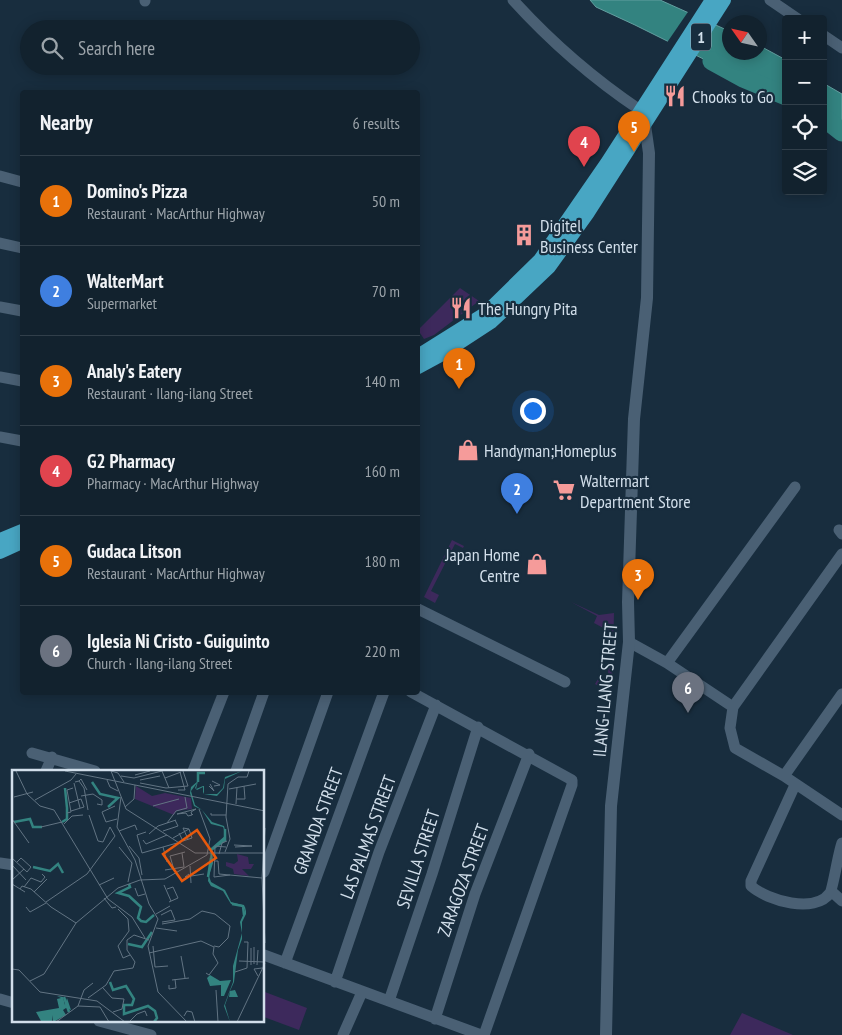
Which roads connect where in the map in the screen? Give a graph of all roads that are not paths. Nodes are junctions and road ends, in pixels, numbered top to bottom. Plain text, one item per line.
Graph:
1 (513, 0) edge
2 (712, 0) edge
3 (724, 0) edge
4 (770, 0) edge
5 (792, 15) edge
6 (827, 38) edge
7 (842, 48) edge
8 (672, 71) junction
9 (643, 115) junction
10 (0, 176) edge
11 (20, 181) edge
12 (0, 243) edge
13 (20, 248) edge
14 (0, 307) edge
15 (20, 311) edge
16 (420, 355) edge
17 (420, 366) edge
18 (0, 377) edge
19 (20, 381) edge
20 (0, 437) edge
21 (20, 441) edge
22 (795, 486) dead end
23 (20, 531) edge
24 (0, 540) edge
25 (20, 543) edge
26 (0, 552) edge
27 (842, 554) edge
28 (420, 610) edge
29 (629, 642) junction
30 (667, 663) junction
31 (565, 682) dead end
32 (842, 694) edge
33 (223, 695) edge
34 (263, 695) edge
35 (327, 695) edge
36 (383, 695) edge
37 (417, 695) edge
38 (436, 705) junction
39 (733, 707) junction
40 (478, 727) junction
41 (32, 753) dead end
42 (529, 754) junction
43 (52, 757) junction
44 (46, 770) edge
45 (92, 770) edge
46 (193, 770) edge
47 (236, 770) edge
48 (784, 776) junction
49 (795, 785) junction
50 (842, 815) edge
51 (842, 843) edge
52 (265, 869) edge
53 (832, 891) junction
54 (842, 901) edge
55 (265, 955) edge
56 (286, 963) junction
57 (335, 982) junction
58 (362, 992) junction
59 (0, 998) edge
60 (389, 1001) junction
61 (12, 1002) edge
62 (436, 1019) junction
63 (103, 1022) edge
64 (151, 1035) edge
65 (344, 1035) edge
66 (482, 1035) edge
67 (606, 1035) edge

1 - 9 street
2 - 8 highway, 1
3 - 8 highway, 1
4 - 5 street
6 - 7 street
8 - 9 highway, 1
9 - 16 highway, 1
9 - 17 highway, 1
9 - 29 street, ILANG-ILANG STREET
10 - 11 street
12 - 13 street
14 - 15 street
18 - 19 street
20 - 21 street
22 - 30 street
23 - 24 highway
25 - 26 highway
27 - 39 street
28 - 31 street
29 - 30 street
29 - 67 street, ILANG-ILANG STREET
30 - 39 street
32 - 48 street
33 - 46 street
34 - 47 street
35 - 52 street
36 - 56 street, GRANADA STREET
37 - 38 street
38 - 40 street
38 - 57 street, LAS PALMAS STREET
39 - 48 street
40 - 42 street
40 - 60 street, SEVILLA STREET
41 - 43 street
42 - 62 street, ZARAGOZA STREET
42 - 66 street
43 - 44 street
43 - 45 street
48 - 49 street
49 - 50 street
49 - 53 street
51 - 53 street
53 - 54 street
55 - 56 street
56 - 57 street
57 - 58 street
58 - 60 street
58 - 65 street
59 - 61 street
60 - 62 street
62 - 66 street
63 - 64 street

